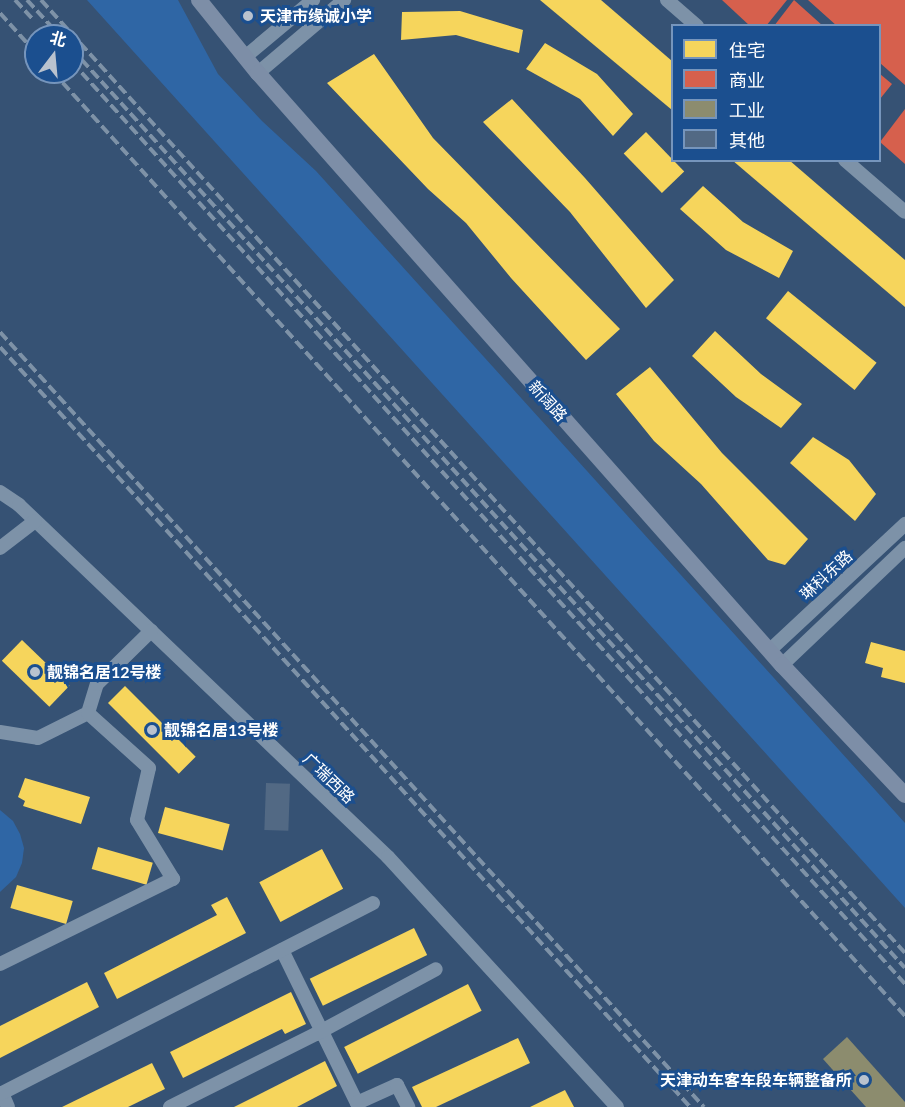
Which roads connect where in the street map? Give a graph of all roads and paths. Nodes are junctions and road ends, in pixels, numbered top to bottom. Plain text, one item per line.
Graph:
1 (200, 0) edge
2 (313, 0) edge
3 (344, 0) edge
4 (656, 0) edge
5 (667, 0) edge
6 (684, 24) edge
7 (695, 24) edge
8 (244, 57) junction
9 (258, 73) junction
10 (847, 162) edge
11 (858, 162) edge
12 (905, 202) edge
13 (905, 212) edge
14 (0, 492) edge
15 (35, 521) junction
16 (905, 524) edge
17 (0, 548) edge
18 (905, 548) edge
19 (151, 631) junction
20 (770, 650) junction
21 (782, 664) junction
22 (88, 713) junction
23 (0, 732) edge
24 (905, 795) edge
25 (373, 903) dead end
26 (282, 950) junction
27 (0, 964) edge
28 (436, 969) dead end
29 (322, 1031) junction
30 (1, 1094) edge
31 (354, 1105) edge
32 (8, 1107) edge
33 (170, 1107) edge
34 (408, 1107) edge
35 (617, 1107) edge

1 - 8 main road, 新阔路
2 - 8 street
3 - 9 street
4 - 6 street
5 - 7 street
8 - 9 main road, 新阔路
9 - 20 main road, 新阔路
10 - 13 street
11 - 12 street
14 - 15 street, 广瑞西路
15 - 17 street
15 - 19 street, 广瑞西路
16 - 20 street, 琳科东路
18 - 21 street
19 - 22 street
19 - 35 street, 广瑞西路
20 - 21 main road, 新阔路
21 - 24 main road, 新阔路
22 - 23 street
22 - 27 street
25 - 26 street
26 - 29 street
26 - 30 street
28 - 29 street
29 - 31 street
29 - 33 street
30 - 32 street
31 - 34 street

